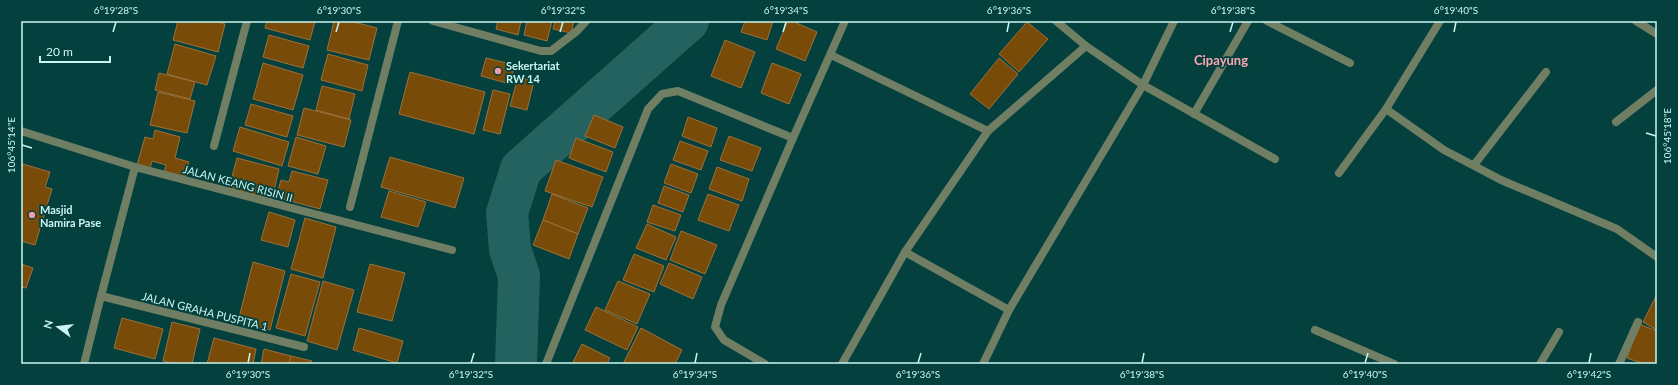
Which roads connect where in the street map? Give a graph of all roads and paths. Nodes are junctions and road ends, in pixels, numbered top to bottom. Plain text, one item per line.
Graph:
1 (247, 21) edge
2 (398, 21) edge
3 (433, 21) edge
4 (586, 21) edge
5 (845, 21) edge
6 (1056, 21) edge
7 (1174, 21) edge
8 (1248, 21) edge
9 (1267, 21) edge
10 (1440, 21) edge
11 (1636, 21) edge
12 (1657, 34) edge
13 (1086, 46) junction
14 (831, 55) junction
15 (1350, 63) dead end
16 (1546, 72) dead end
17 (1143, 85) junction
18 (1657, 90) edge
19 (1386, 109) junction
20 (1194, 114) junction
21 (1616, 122) dead end
22 (21, 131) edge
23 (988, 131) junction
24 (793, 138) junction
25 (214, 146) dead end
26 (1275, 160) dead end
27 (1474, 165) junction
28 (135, 167) junction
29 (1339, 173) dead end
30 (350, 208) dead end
31 (452, 250) dead end
32 (905, 252) junction
33 (1657, 257) edge
34 (101, 296) junction
35 (1009, 310) junction
36 (1638, 322) dead end
37 (1315, 330) dead end
38 (1559, 332) dead end
39 (304, 347) dead end
40 (84, 364) edge
41 (546, 364) edge
42 (765, 364) edge
43 (842, 364) edge
44 (983, 364) edge
45 (1394, 364) edge
46 (1540, 364) edge
47 (1619, 364) edge

1 - 25 street
2 - 30 street
3 - 4 street
5 - 14 street
6 - 13 street
7 - 17 street
8 - 20 street
9 - 15 street
10 - 19 street
11 - 12 street
13 - 17 street
13 - 23 street
14 - 23 street
14 - 24 street
16 - 27 street
17 - 20 street
17 - 35 street
18 - 21 street
19 - 27 street
19 - 29 street
20 - 26 street
22 - 28 street, JALAN KEANG RISIN II
23 - 32 street
24 - 41 street
24 - 42 street
27 - 33 street
28 - 31 street, JALAN KEANG RISIN II
28 - 34 street
32 - 35 street
32 - 43 street
34 - 39 street, JALAN GRAHA PUSPITA 1
34 - 40 street
35 - 44 street
36 - 47 street
37 - 45 street
38 - 46 street

